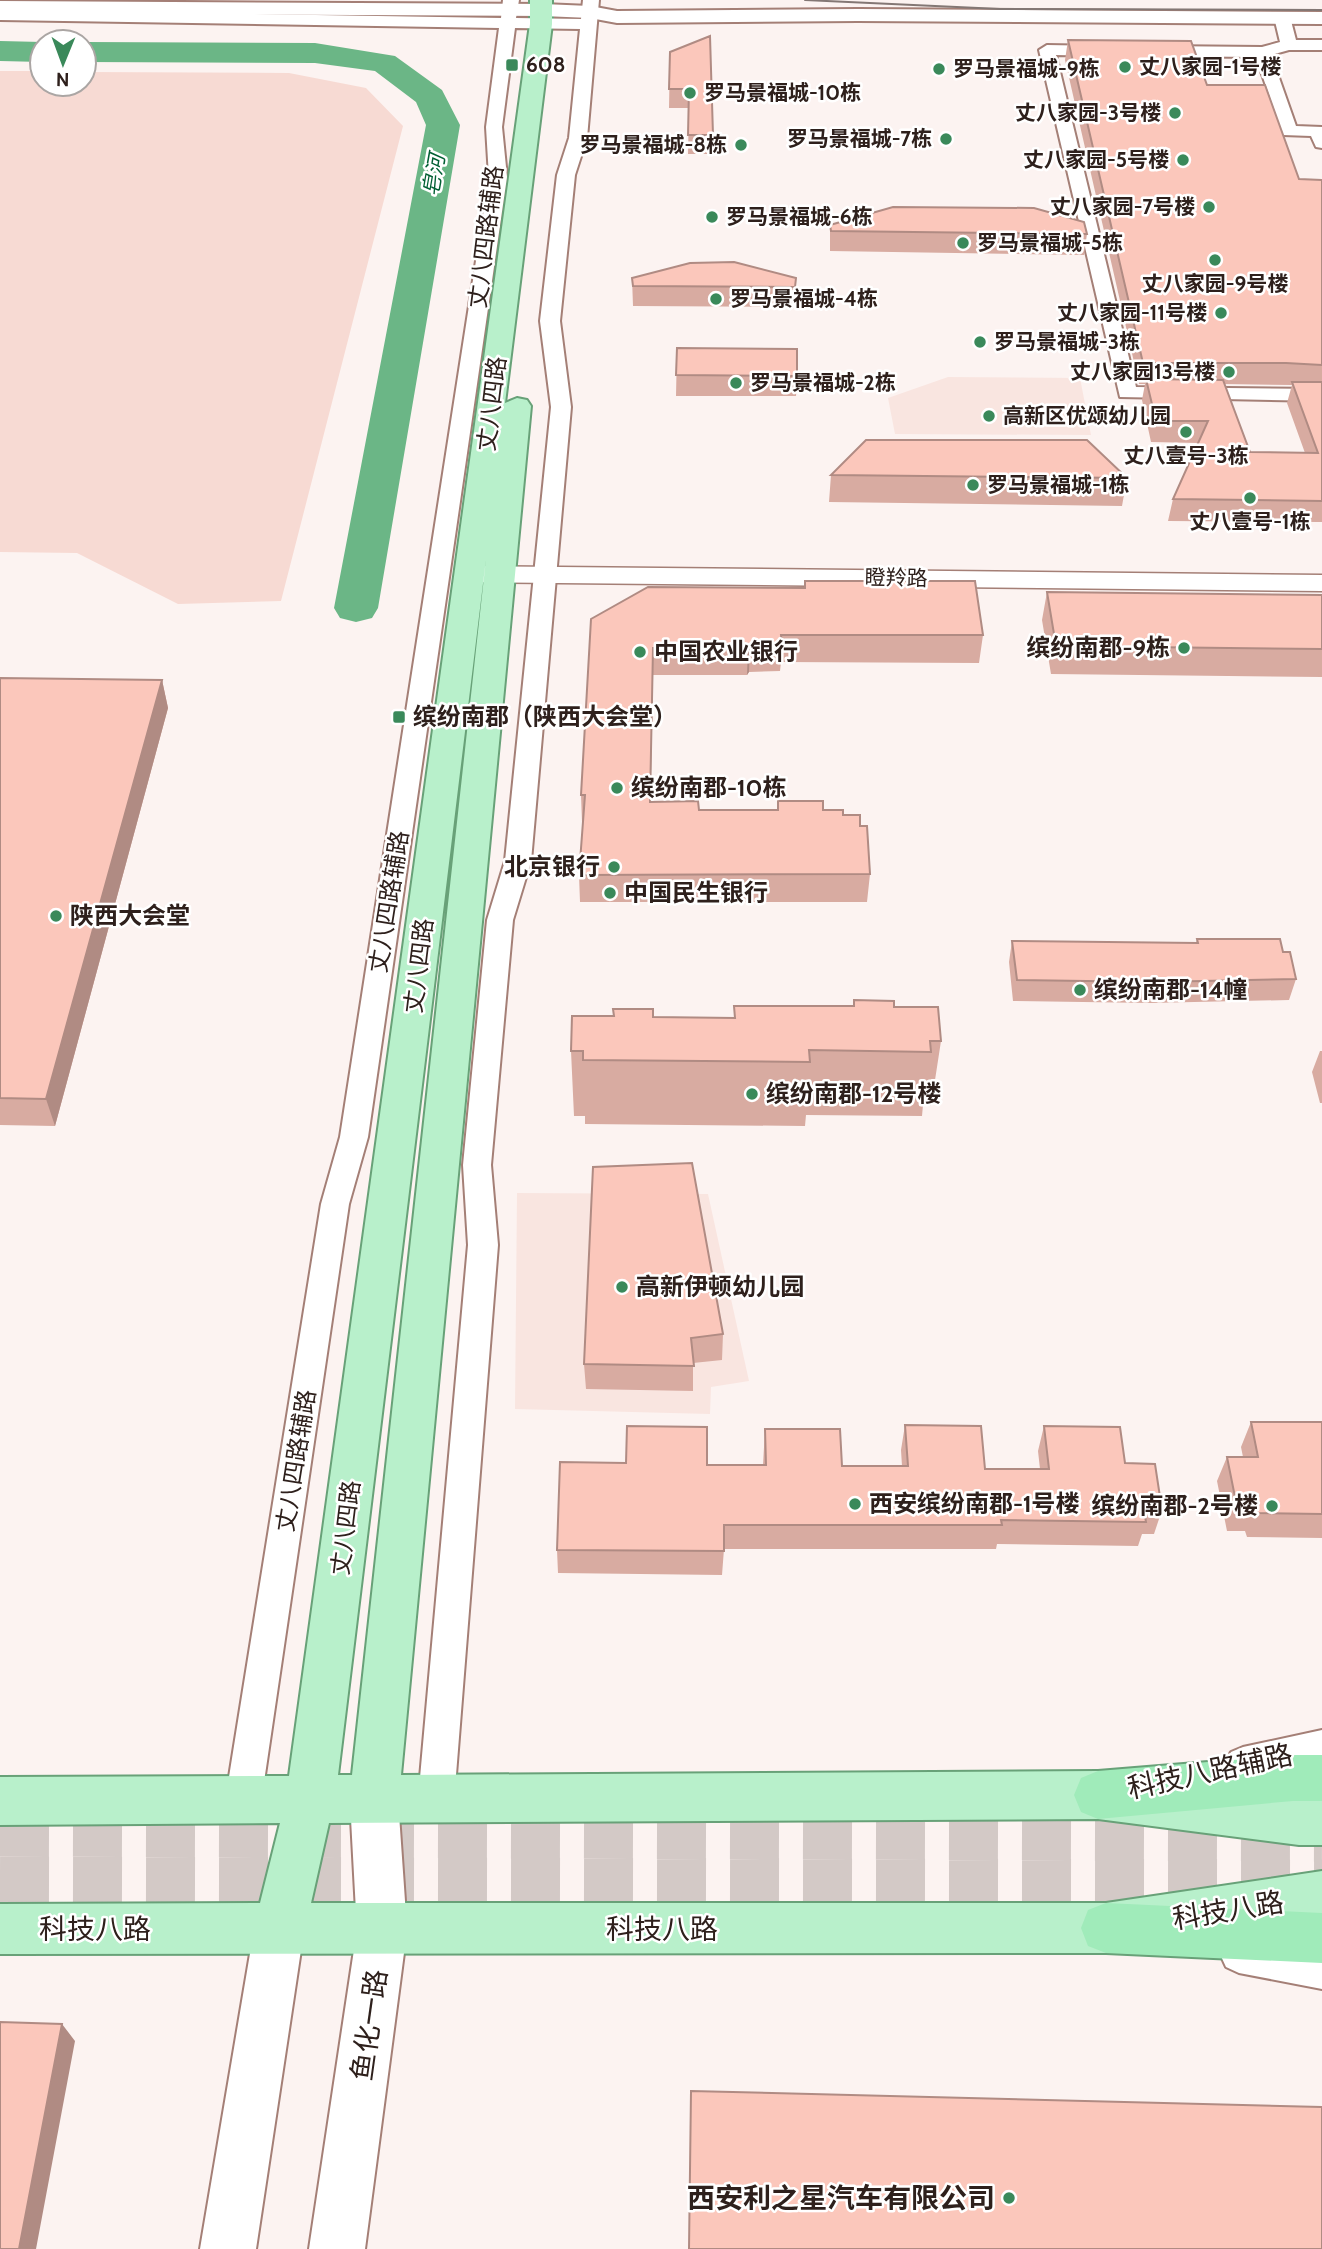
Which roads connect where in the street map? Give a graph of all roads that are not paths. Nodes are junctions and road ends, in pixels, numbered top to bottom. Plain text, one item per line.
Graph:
1 (256, 0) edge
2 (699, 0) edge
3 (0, 6) edge
4 (1322, 7) edge
5 (594, 8) edge
6 (510, 9) edge
7 (551, 9) edge
8 (0, 15) edge
9 (1282, 17) junction
10 (1322, 18) edge
11 (1289, 45) junction
12 (1322, 45) edge
13 (1262, 51) junction
14 (1322, 143) edge
15 (524, 344) dead end
16 (520, 385) dead end
17 (1322, 395) edge
18 (486, 566) junction
19 (547, 566) junction
20 (1322, 566) edge
21 (1322, 583) edge
22 (1322, 1747) edge
23 (1322, 1778) edge
24 (1098, 1795) junction
25 (374, 1800) junction
26 (436, 1800) junction
27 (0, 1801) edge
28 (243, 1801) junction
29 (310, 1801) junction
30 (1322, 1821) edge
31 (1322, 1896) edge
32 (1106, 1928) junction
33 (0, 1929) edge
34 (279, 1930) junction
35 (382, 1930) junction
36 (1322, 1938) edge
37 (1322, 1970) edge
38 (229, 2249) edge
39 (338, 2249) edge

1 - 6 main road
2 - 4 main road
3 - 6 main road
5 - 7 main road
5 - 9 main road
5 - 19 street
6 - 7 main road
6 - 8 street
6 - 28 street, 丈八四路辅路
7 - 15 main road, 丈八四路
7 - 18 main road, 丈八四路
9 - 10 main road
9 - 11 street
11 - 12 street
11 - 13 street
13 - 14 street
13 - 17 street
16 - 18 main road, 丈八四路
18 - 19 street, 瞪羚路
18 - 25 main road, 丈八四路
18 - 29 main road, 丈八四路
19 - 20 street, 瞪羚路
19 - 21 street, 瞪羚路
19 - 26 street
22 - 24 street, 科技八路辅路
23 - 24 highway
24 - 26 main road
24 - 30 main road
25 - 26 main road
25 - 29 main road
25 - 35 main road, 鱼化一路
27 - 28 main road
28 - 29 main road
29 - 34 main road, 丈八四路
31 - 32 main road, 科技八路
32 - 35 main road, 科技八路
32 - 36 highway
32 - 37 street
33 - 34 main road, 科技八路
34 - 35 main road, 科技八路
34 - 38 main road
35 - 39 main road, 鱼化一路

